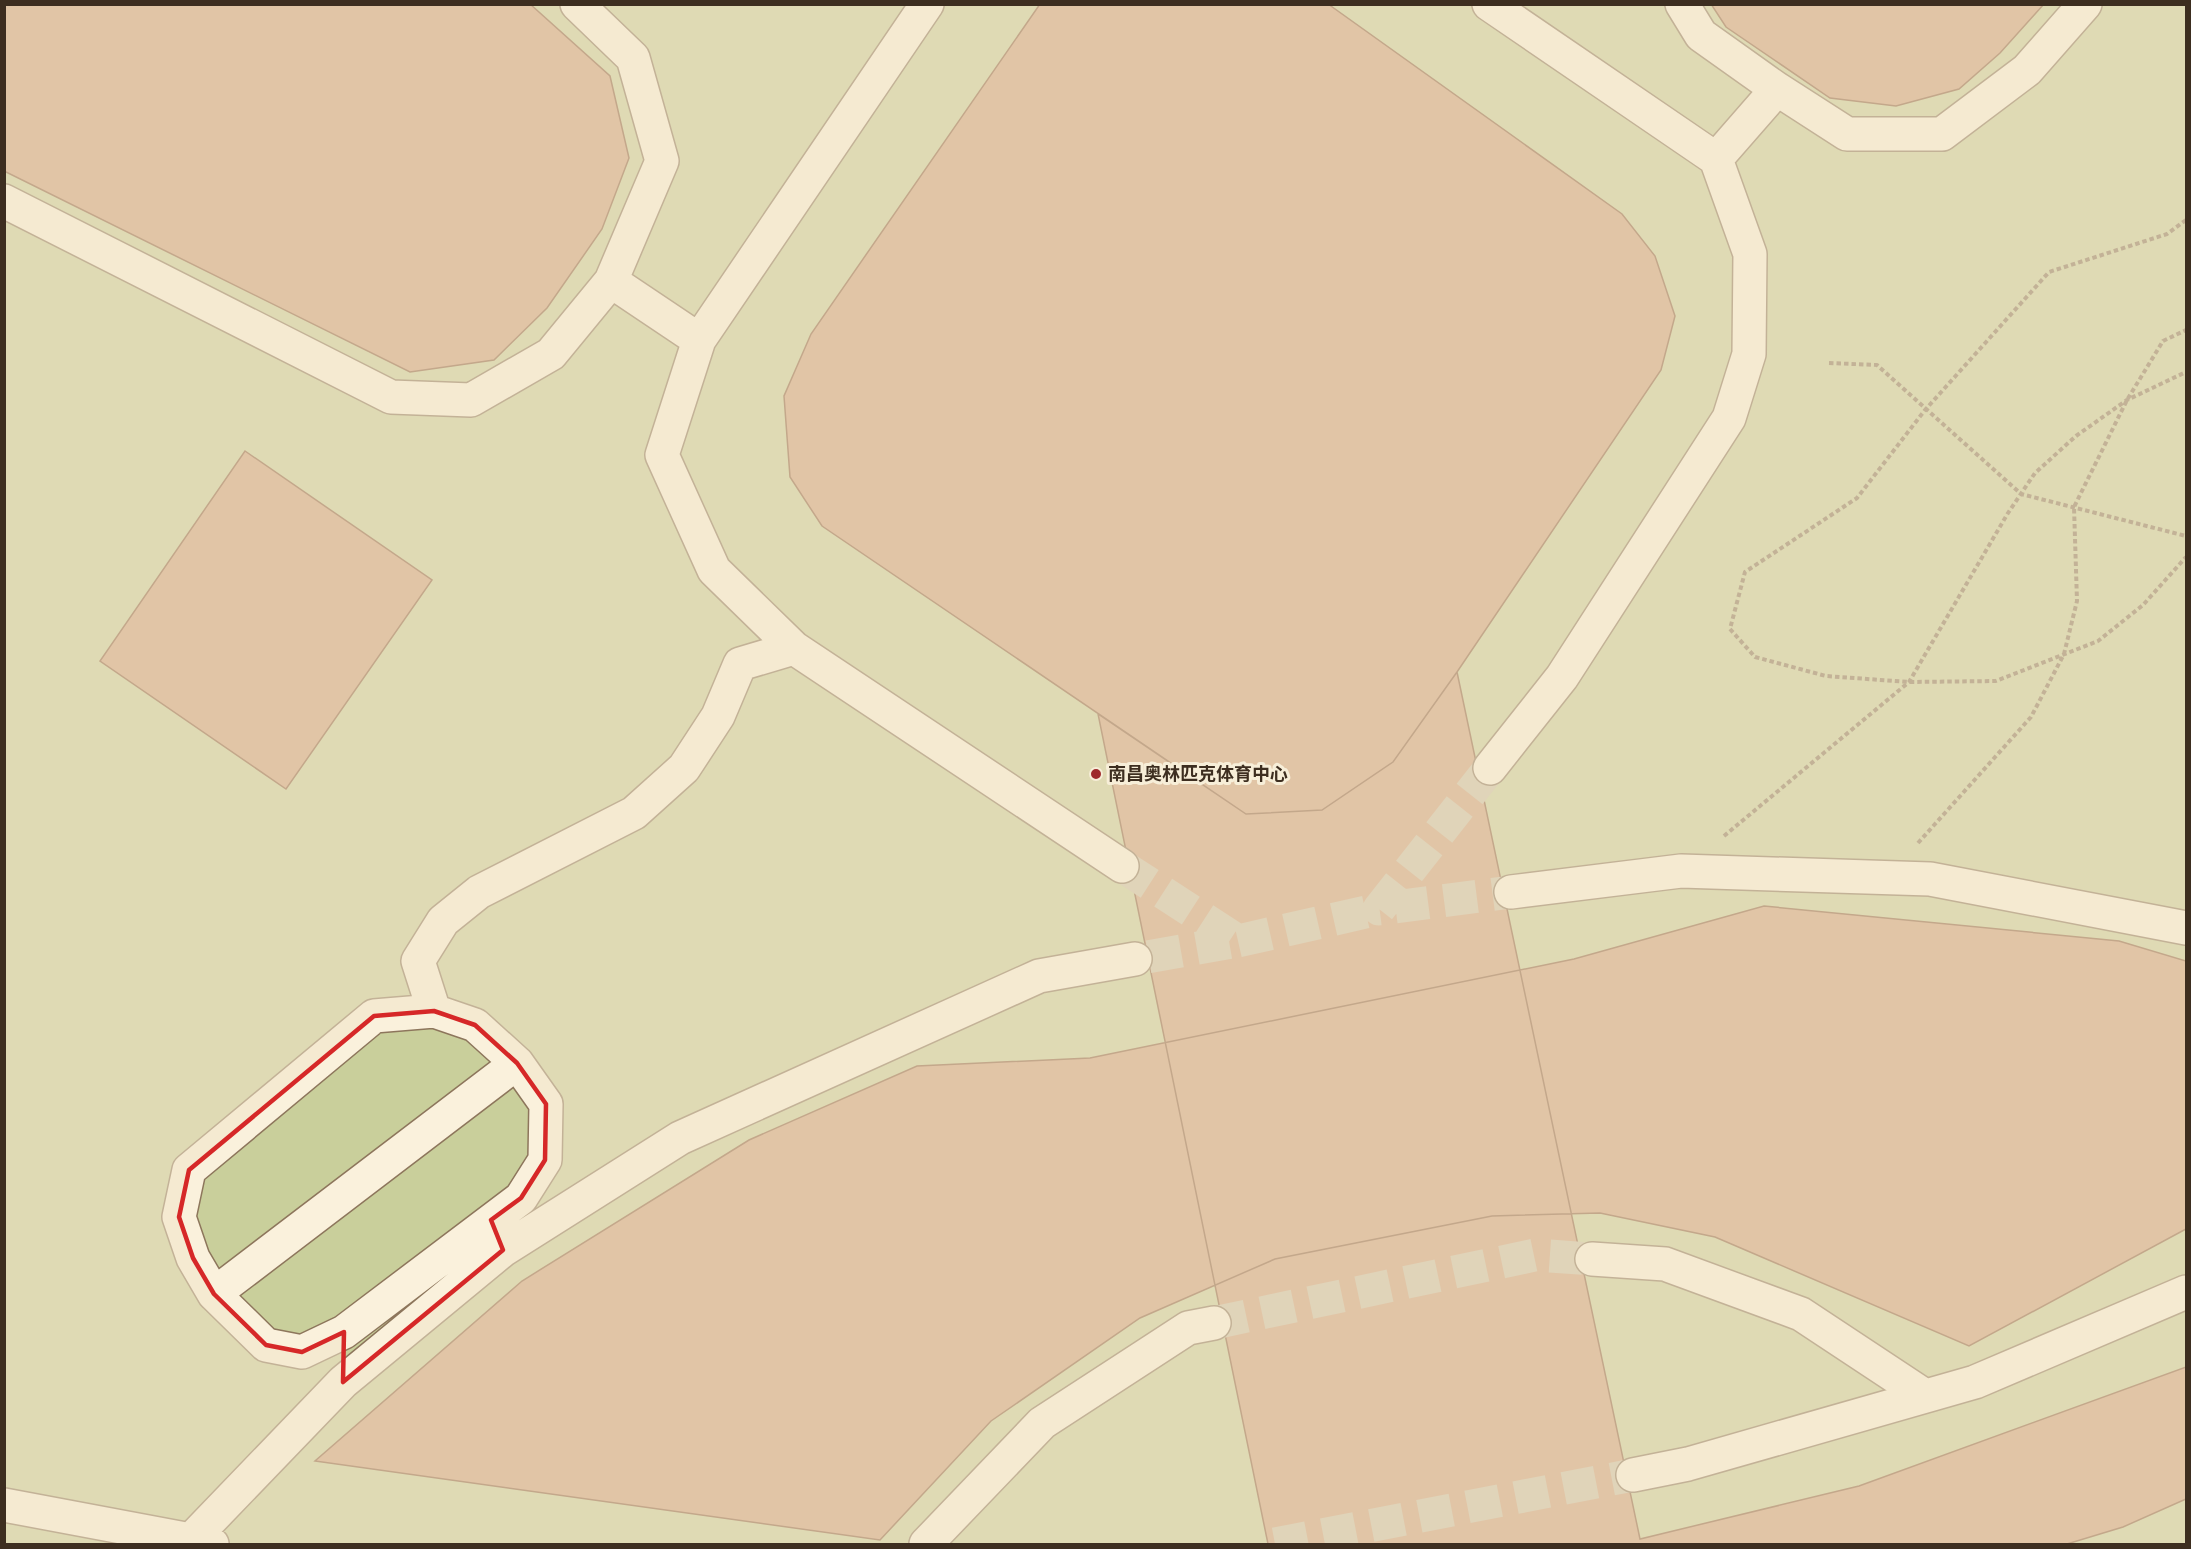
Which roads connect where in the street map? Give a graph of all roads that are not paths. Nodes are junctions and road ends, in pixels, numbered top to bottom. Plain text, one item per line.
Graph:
1 (577, 4) edge
2 (927, 4) edge
3 (1489, 4) edge
4 (1682, 4) edge
5 (2085, 4) edge
6 (1777, 89) junction
7 (1716, 159) junction
8 (4, 201) edge
9 (611, 281) junction
10 (699, 340) junction
11 (794, 648) junction
12 (1490, 768) tunnel mouth
13 (1122, 866) tunnel mouth
14 (1511, 892) tunnel mouth
15 (2187, 928) edge
16 (1135, 959) tunnel mouth
17 (434, 1011) junction
18 (517, 1062) junction
19 (497, 1235) junction
20 (1592, 1259) tunnel mouth
21 (2187, 1293) edge
22 (214, 1294) junction
23 (1214, 1323) tunnel mouth
24 (344, 1332) junction
25 (343, 1382) junction
26 (1925, 1396) junction
27 (1633, 1475) tunnel mouth
28 (4, 1505) edge
29 (203, 1543) edge
30 (926, 1545) edge

1 - 9 street
2 - 10 street
3 - 7 street
4 - 6 street
5 - 6 street
6 - 7 street
7 - 12 street
8 - 9 street
9 - 10 street
10 - 11 street
11 - 13 street
11 - 17 street
14 - 15 street
16 - 19 street
17 - 18 street
17 - 22 street
18 - 19 street
18 - 22 street
19 - 24 street
19 - 25 street
20 - 26 street
21 - 26 street
22 - 24 street
23 - 30 street
24 - 25 street
25 - 29 street
26 - 27 street
28 - 29 street

